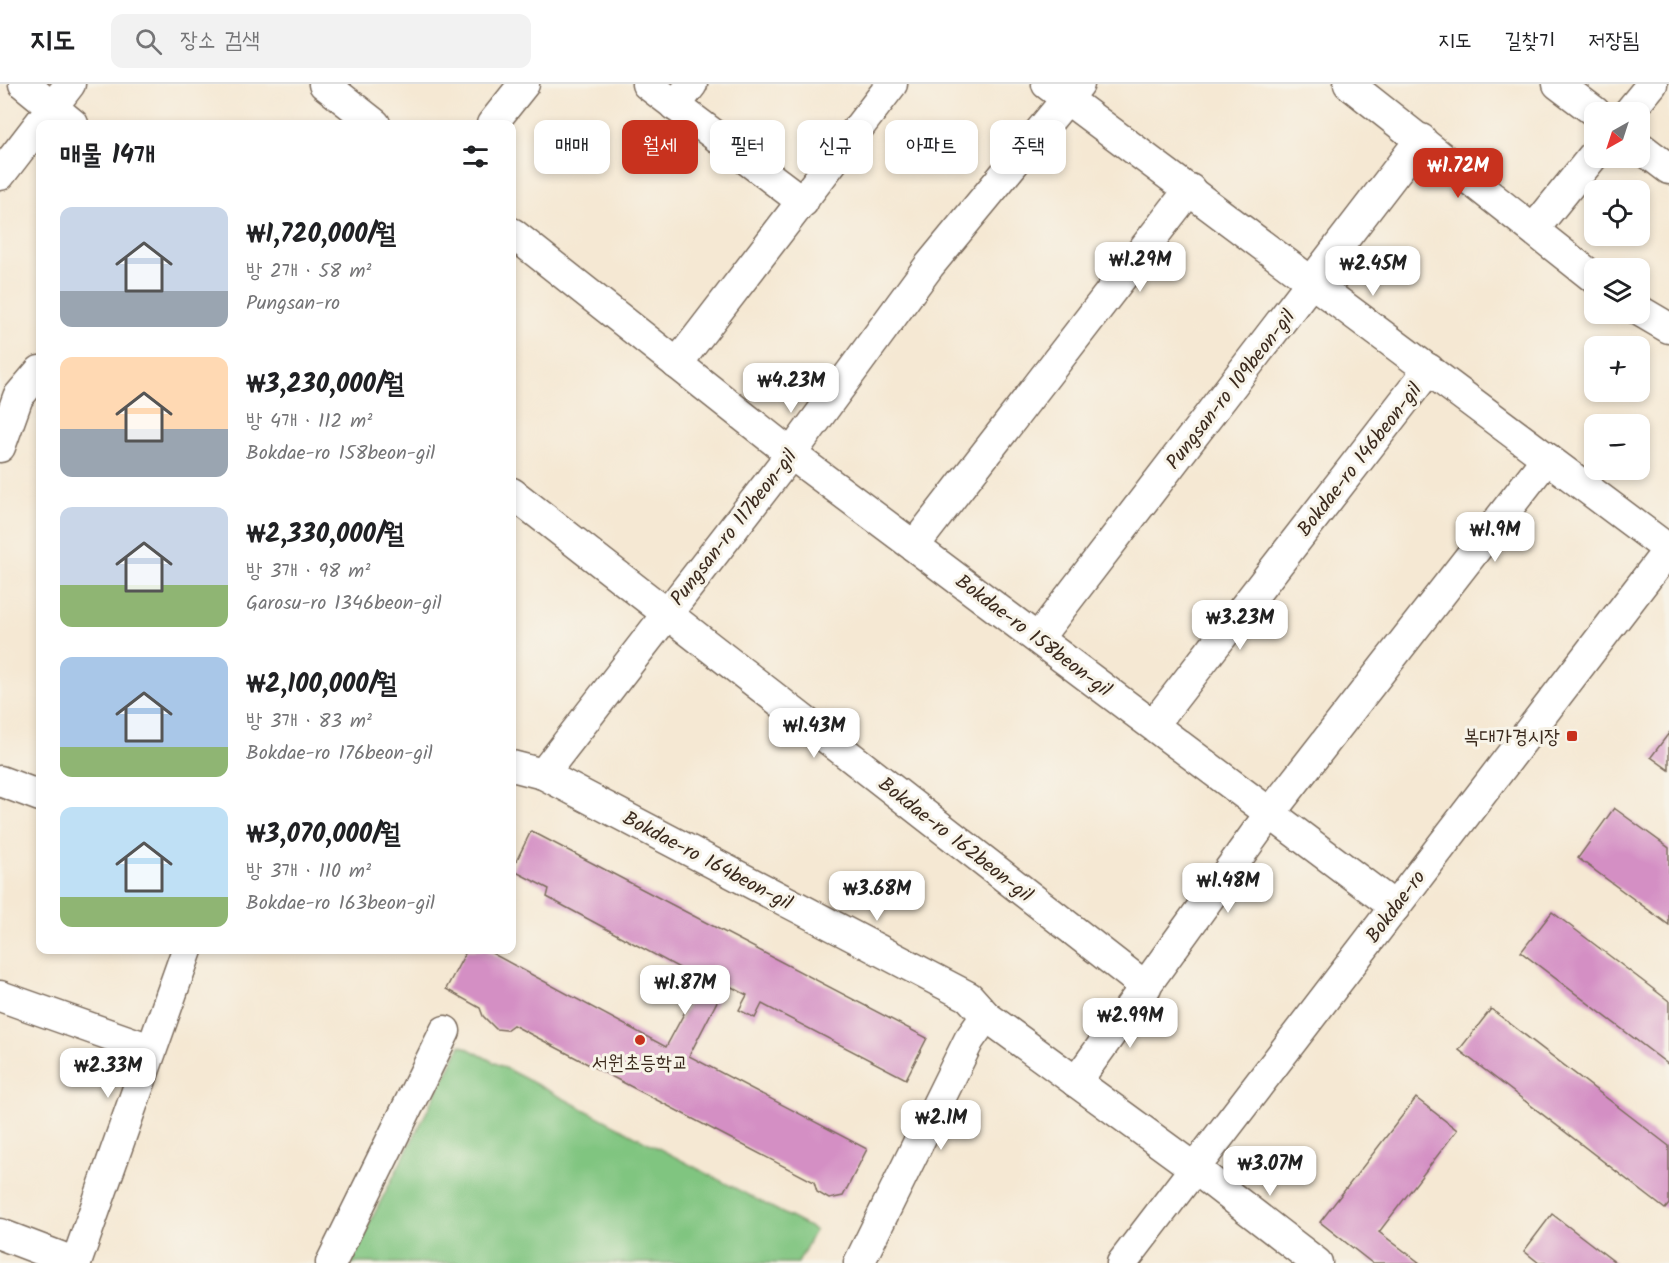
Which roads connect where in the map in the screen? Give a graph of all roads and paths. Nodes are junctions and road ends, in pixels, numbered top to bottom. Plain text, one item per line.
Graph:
1 (24, 84) edge
2 (324, 84) edge
3 (524, 84) edge
4 (647, 84) edge
5 (892, 84) edge
6 (1349, 84) edge
7 (1558, 84) edge
8 (1652, 84) edge
9 (1065, 89) edge
10 (683, 95) edge
11 (1637, 102) edge
12 (1584, 104) edge
13 (65, 105) edge
14 (51, 120) edge
15 (370, 120) edge
16 (495, 120) edge
17 (36, 136) edge
18 (1421, 139) junction
19 (1650, 155) edge
20 (1584, 167) edge
21 (1669, 169) edge
22 (0, 175) edge
23 (1190, 189) junction
24 (804, 202) junction
25 (1534, 229) junction
26 (516, 236) edge
27 (1584, 270) edge
28 (1313, 282) junction
29 (1650, 317) edge
30 (1669, 328) edge
31 (677, 364) junction
32 (1429, 369) junction
33 (36, 376) edge
34 (20, 397) edge
35 (0, 447) edge
36 (791, 454) junction
37 (1547, 458) junction
38 (516, 496) edge
39 (914, 546) junction
40 (1669, 549) edge
41 (665, 613) junction
42 (1038, 638) junction
43 (1154, 724) junction
44 (516, 767) edge
45 (543, 774) junction
46 (0, 781) edge
47 (36, 794) edge
48 (1271, 812) junction
49 (1395, 906) junction
50 (186, 954) edge
51 (1146, 987) junction
52 (0, 996) edge
53 (986, 1016) junction
54 (445, 1030) dead end
55 (150, 1049) junction
56 (1076, 1082) junction
57 (1194, 1168) junction
58 (0, 1234) edge
59 (76, 1263) edge
60 (331, 1263) edge
61 (859, 1263) edge
62 (1122, 1263) edge
63 (1317, 1263) edge

1 - 13 street
2 - 15 street
3 - 16 street
4 - 10 street
5 - 24 street
6 - 18 street
7 - 12 street
8 - 11 street
9 - 23 street, Bokdae-ro 146beon-gil
9 - 36 street, Pungsan-ro 117beon-gil
10 - 24 street
13 - 14 street
17 - 22 street
18 - 25 street
18 - 28 street, Pungsan-ro 109beon-gil
19 - 21 street
20 - 25 street
23 - 28 street, Bokdae-ro 146beon-gil
23 - 39 street
24 - 31 street
25 - 27 street
26 - 31 street, Bokdae-ro 158beon-gil
28 - 32 street, Bokdae-ro 146beon-gil
28 - 42 street, Pungsan-ro 109beon-gil
29 - 30 street
31 - 36 street, Bokdae-ro 158beon-gil
32 - 37 street, Bokdae-ro 146beon-gil
32 - 43 street, Bokdae-ro 146beon-gil
33 - 34 street
34 - 35 street
36 - 39 street, Bokdae-ro 158beon-gil
36 - 41 street, Pungsan-ro 117beon-gil
37 - 40 street, Bokdae-ro 146beon-gil
37 - 48 street
38 - 41 street, Bokdae-ro 162beon-gil
39 - 42 street, Bokdae-ro 158beon-gil
40 - 49 street, Bokdae-ro
41 - 45 street, Pungsan-ro 117beon-gil
41 - 51 street, Bokdae-ro 162beon-gil
42 - 43 street, Bokdae-ro 158beon-gil
43 - 48 street, Bokdae-ro 158beon-gil
44 - 45 street, Bokdae-ro 164beon-gil
45 - 53 street, Bokdae-ro 164beon-gil
46 - 47 street
48 - 49 street, Bokdae-ro 158beon-gil
48 - 51 street
49 - 57 street, Bokdae-ro
50 - 55 street
51 - 56 street
52 - 55 street
53 - 56 street, Bokdae-ro 164beon-gil
53 - 61 street
54 - 60 street
55 - 59 street
56 - 57 street, Bokdae-ro 164beon-gil
57 - 62 street, Bokdae-ro
57 - 63 street, Bokdae-ro 164beon-gil
58 - 59 street

